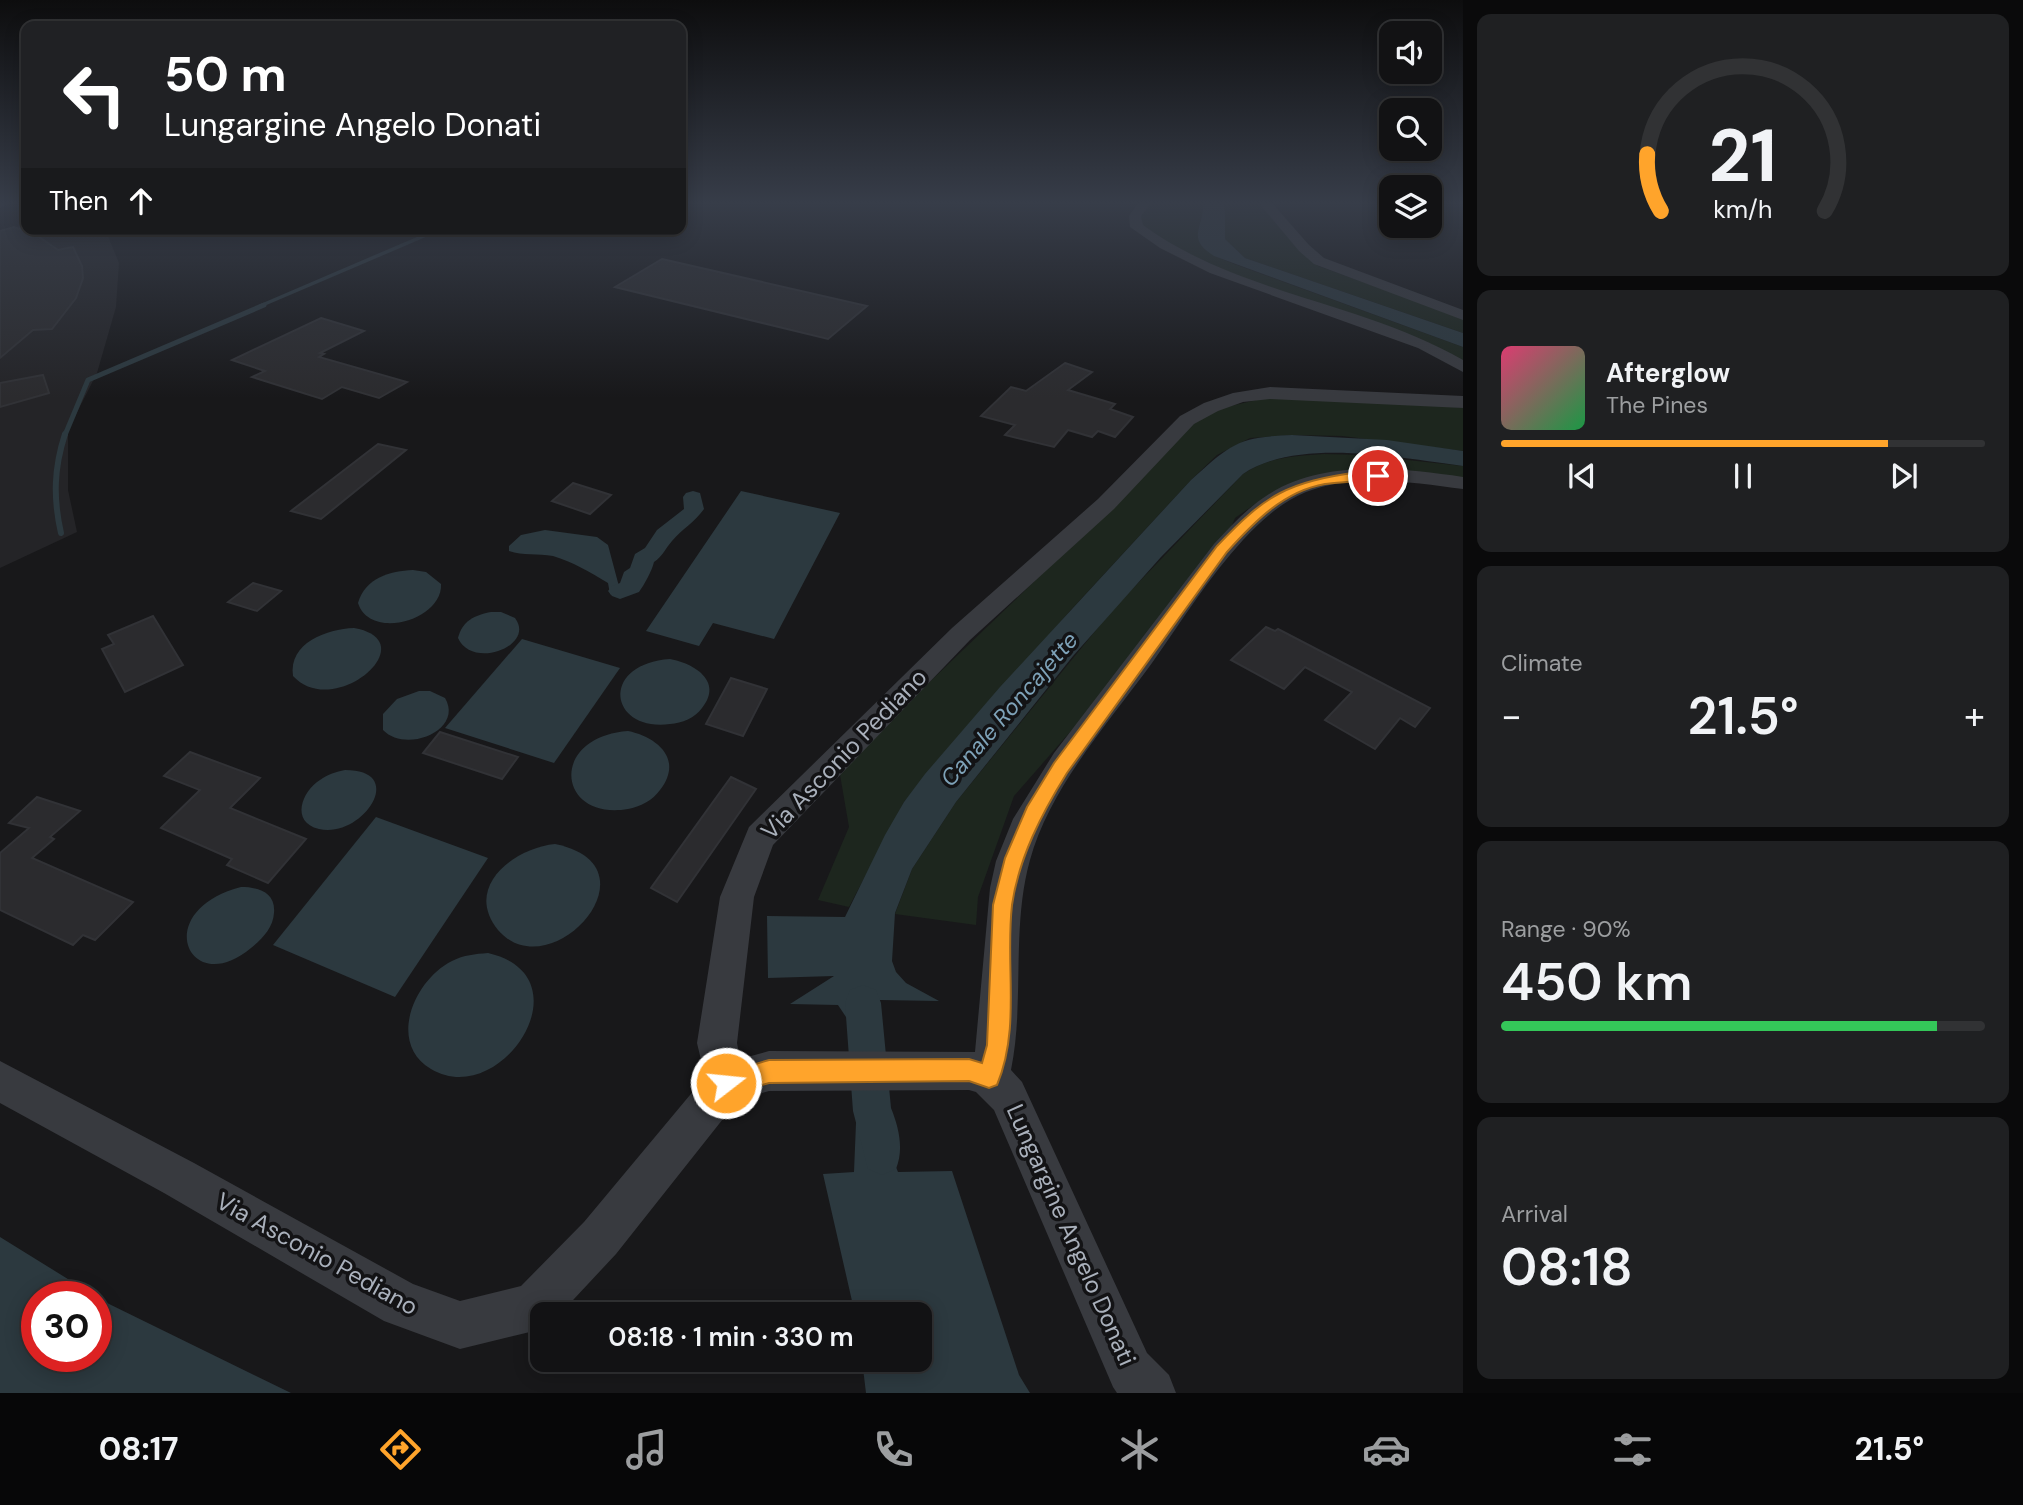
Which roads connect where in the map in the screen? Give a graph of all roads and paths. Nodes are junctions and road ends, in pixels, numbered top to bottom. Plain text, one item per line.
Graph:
1 (1211, 268) edge
2 (1338, 268) edge
3 (1463, 315) edge
4 (1463, 367) edge
5 (1463, 402) edge
6 (1463, 483) edge
7 (989, 1077) junction
8 (0, 1081) edge
9 (726, 1083) junction
10 (1151, 1393) edge

1 - 4 street
2 - 3 street
5 - 9 street, Via Asconio Pediano
6 - 7 street
7 - 9 street
7 - 10 street, Lungargine Angelo Donati
8 - 9 street, Via Asconio Pediano

